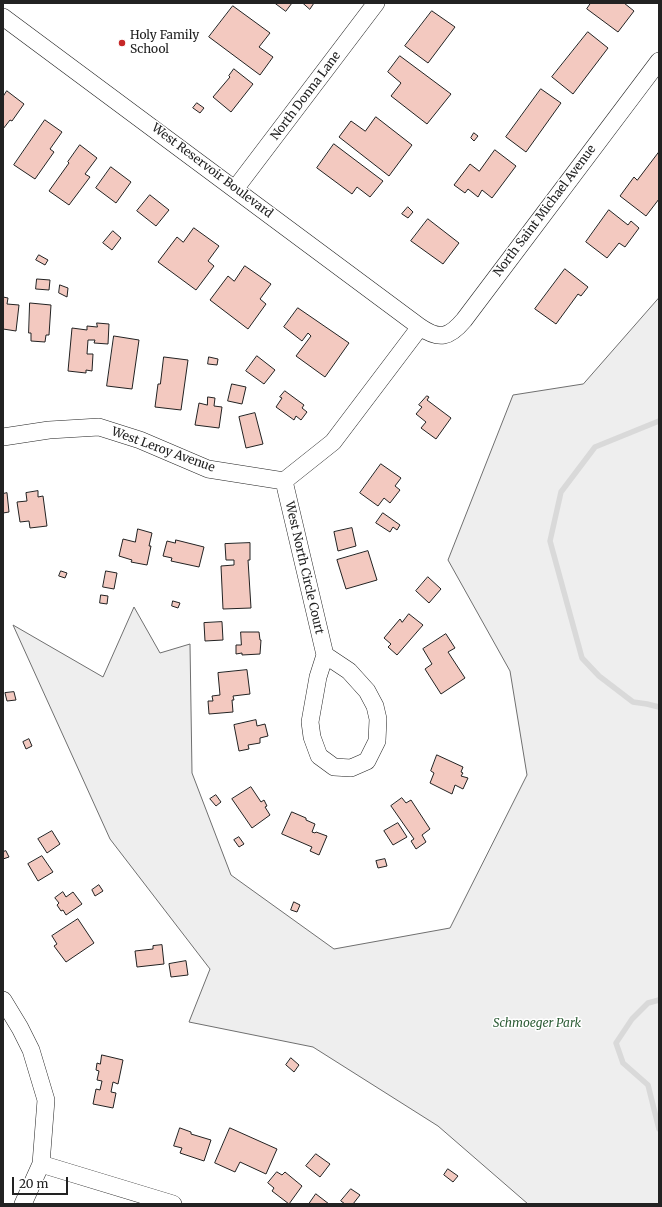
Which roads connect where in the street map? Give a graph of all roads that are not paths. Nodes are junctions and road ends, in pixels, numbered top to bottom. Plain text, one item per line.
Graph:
1 (376, 3) edge
2 (3, 17) edge
3 (659, 61) edge
4 (235, 189) junction
5 (420, 327) junction
6 (3, 437) edge
7 (284, 480) junction
8 (325, 655) junction
9 (3, 1000) edge
10 (41, 1164) junction
11 (23, 1204) edge
12 (173, 1204) edge

1 - 4 street, North Donna Lane
2 - 4 street, West Reservoir Boulevard
3 - 5 street, North Saint Michael Avenue
4 - 5 street, West Reservoir Boulevard
5 - 7 street
6 - 7 street, West Leroy Avenue
7 - 8 street, West North Circle Court
8 - 8 street
9 - 10 street
10 - 11 street
10 - 12 street

